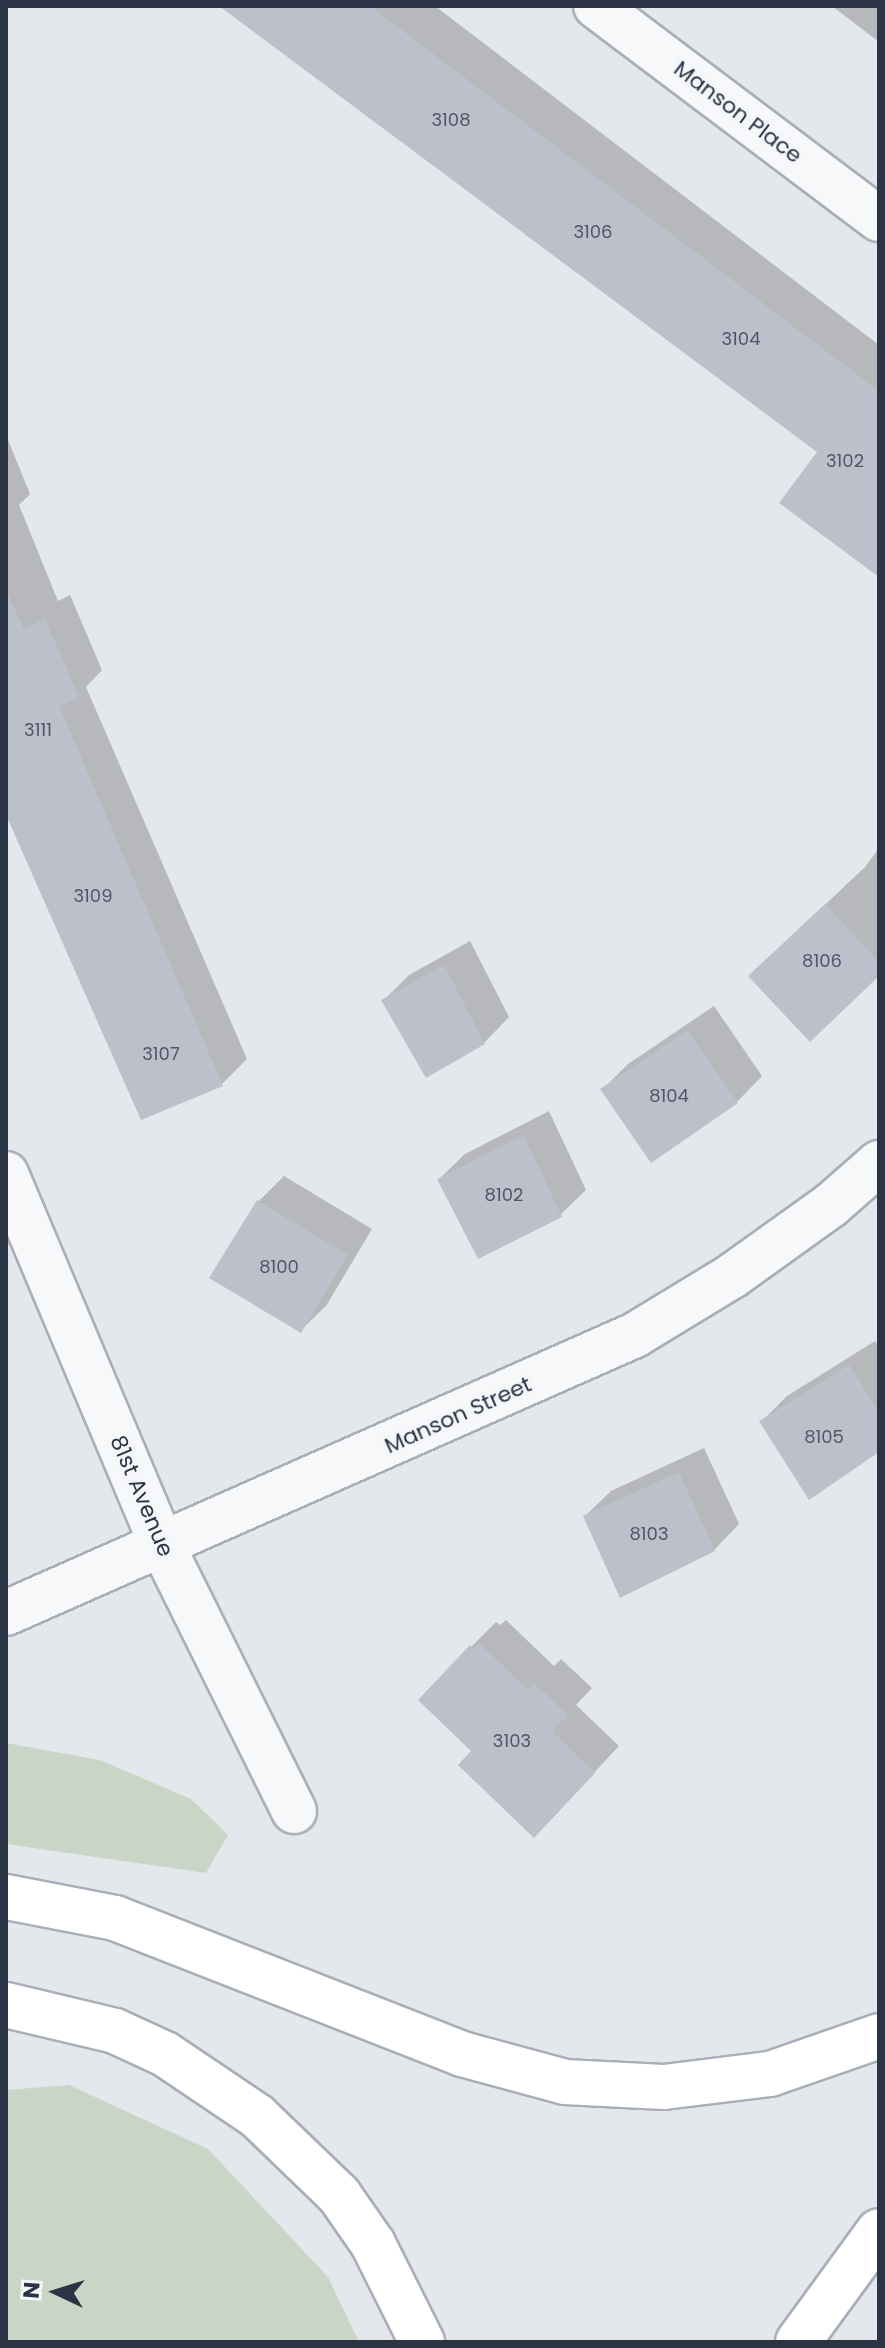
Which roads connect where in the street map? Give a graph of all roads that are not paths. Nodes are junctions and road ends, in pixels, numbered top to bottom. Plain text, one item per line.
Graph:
1 (596, 6) edge
2 (879, 219) edge
3 (879, 1163) edge
4 (6, 1174) edge
5 (162, 1545) junction
6 (6, 1613) edge
7 (294, 1811) dead end
8 (6, 1897) edge
9 (6, 2005) edge
10 (879, 2036) edge
11 (879, 2231) edge
12 (422, 2342) edge
13 (798, 2342) edge

1 - 2 street, Manson Place
3 - 5 street, Manson Street
4 - 5 street, 81st Avenue
5 - 6 street, Manson Street
5 - 7 street, 81st Avenue
8 - 10 main road
9 - 12 main road
11 - 13 main road

